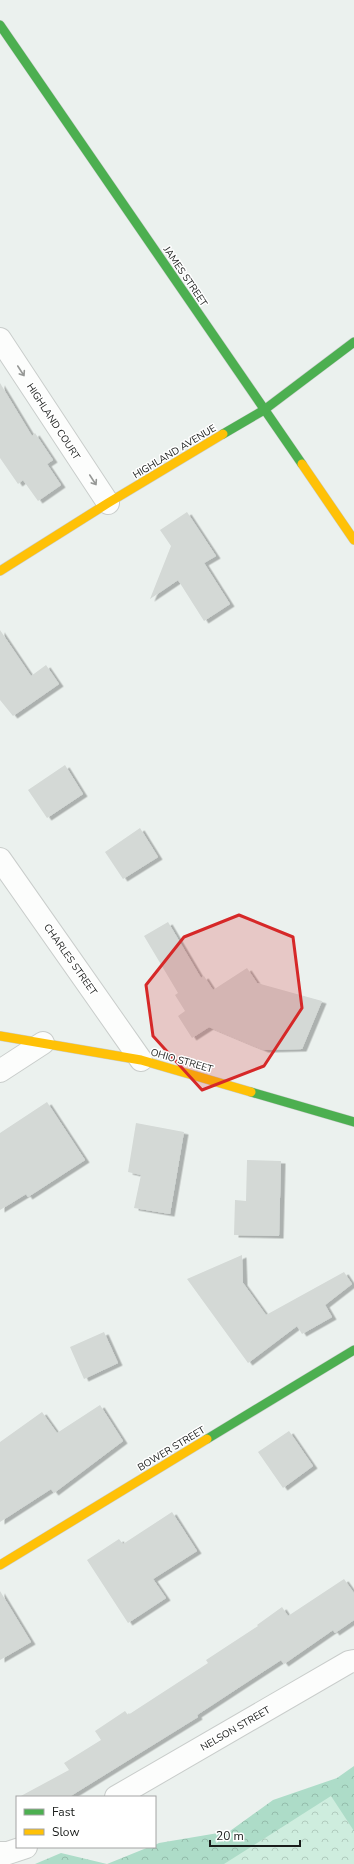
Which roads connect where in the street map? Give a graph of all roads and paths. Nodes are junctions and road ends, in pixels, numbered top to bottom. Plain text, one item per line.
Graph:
1 (0, 25) edge
2 (0, 339) edge
3 (354, 342) edge
4 (264, 410) junction
5 (108, 503) junction
6 (354, 540) edge
7 (0, 571) edge
8 (0, 859) edge
9 (0, 1036) edge
10 (43, 1043) junction
11 (141, 1060) junction
12 (0, 1071) edge
13 (354, 1122) edge
14 (354, 1350) edge
15 (0, 1565) edge
16 (354, 1661) edge
17 (118, 1796) edge
18 (23, 1848) edge
19 (0, 1853) edge

1 - 4 street, JAMES STREET
2 -> 5 street, HIGHLAND COURT
3 - 4 street, HIGHLAND AVENUE
4 - 5 street, HIGHLAND AVENUE
4 - 6 street, JAMES STREET
5 - 7 street, HIGHLAND AVENUE
8 - 11 street, CHARLES STREET
9 - 10 street, OHIO STREET
10 - 11 street, OHIO STREET
10 - 12 street
11 - 13 street, OHIO STREET
14 - 15 street, BOWER STREET
16 - 17 street, NELSON STREET
18 - 19 street

